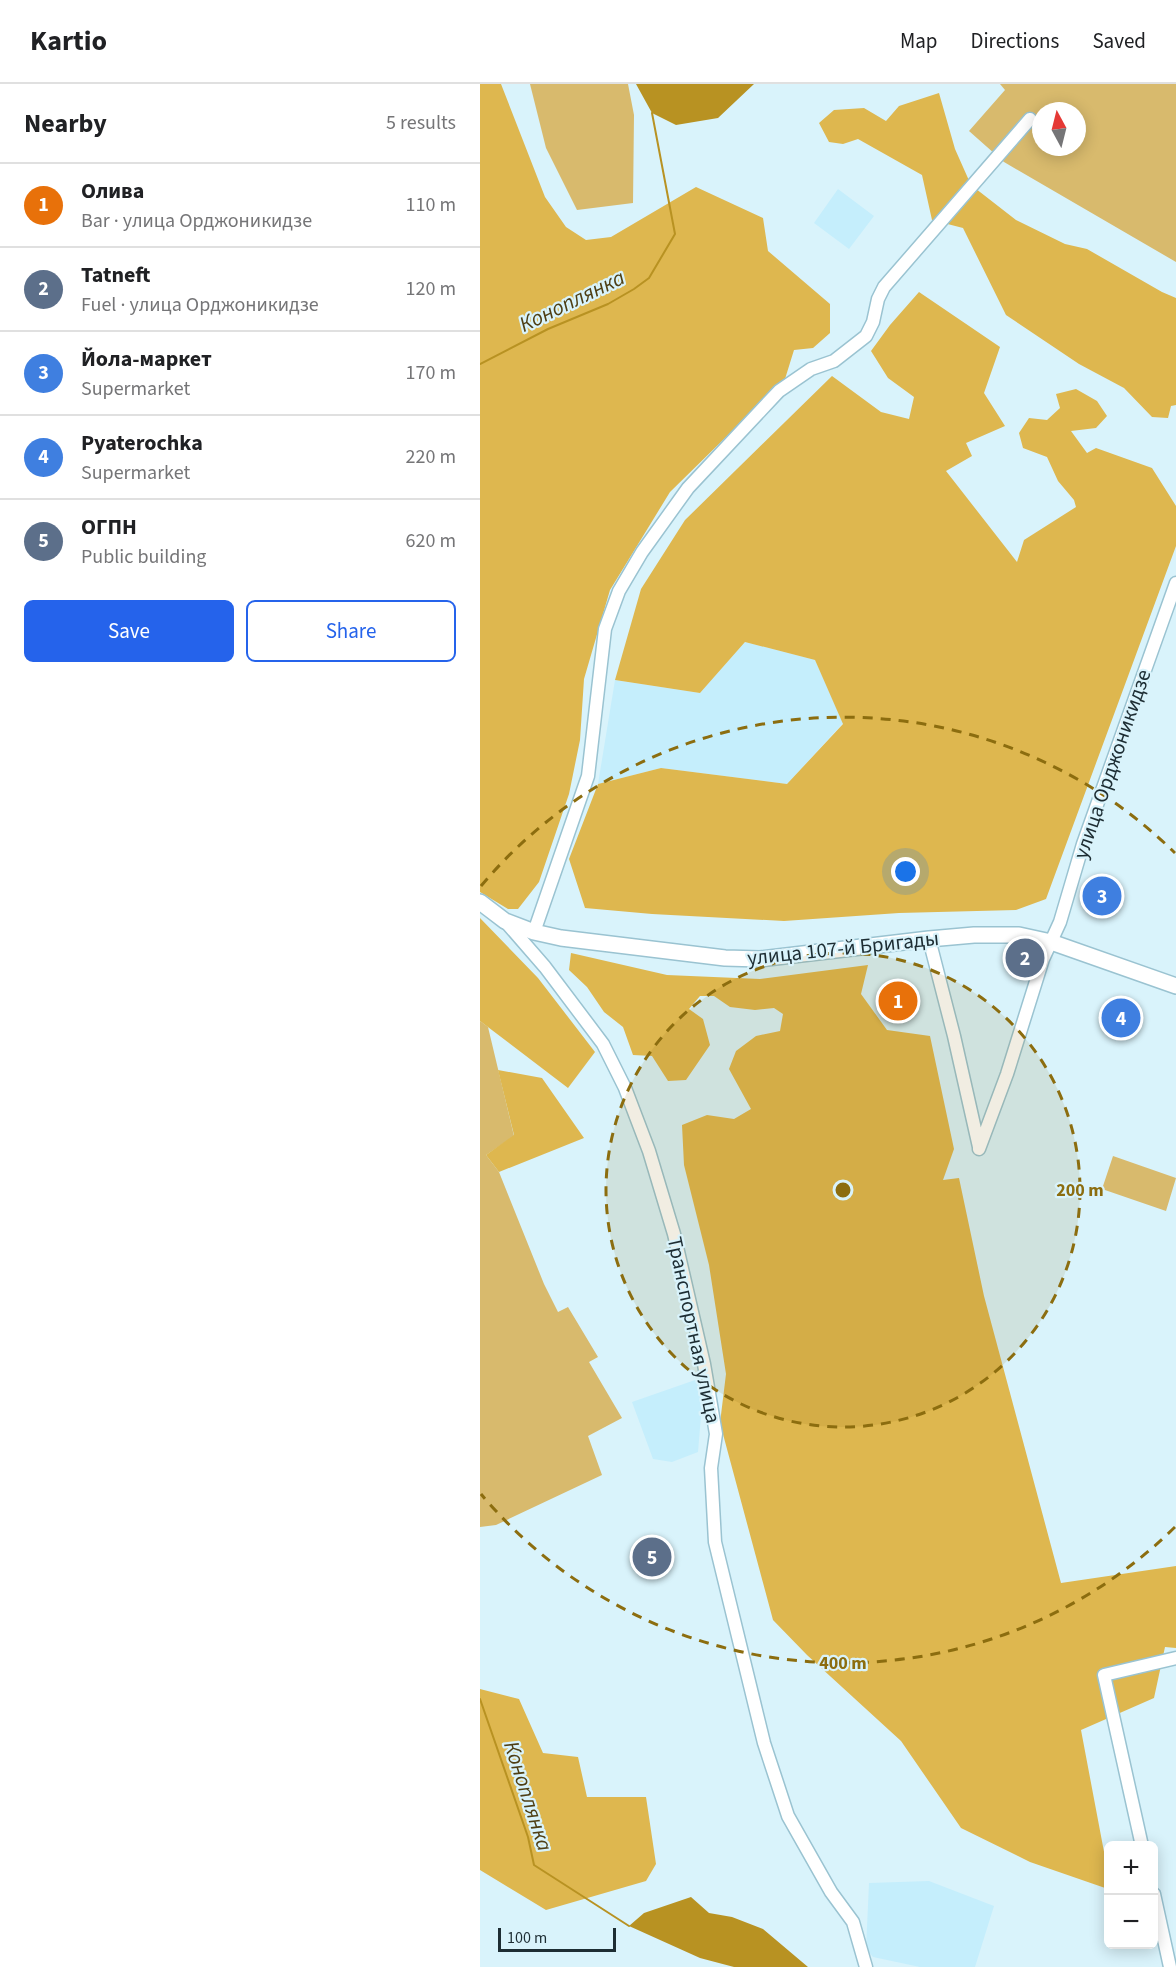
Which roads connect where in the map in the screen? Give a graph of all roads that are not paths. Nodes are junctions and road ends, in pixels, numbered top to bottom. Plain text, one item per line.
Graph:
1 (1030, 119) dead end
2 (1176, 583) edge
3 (480, 902) edge
4 (505, 921) junction
5 (534, 932) junction
6 (929, 939) junction
7 (1051, 942) junction
8 (1176, 986) edge
9 (1176, 1658) edge
10 (1142, 1841) edge
11 (1154, 1895) edge
12 (867, 1967) edge
13 (1170, 1967) edge

1 - 5 street
2 - 7 street, улица Орджоникидзе
3 - 4 main road, Транспортная улица
4 - 5 main road, улица 107-й Бригады
4 - 12 street, Транспортная улица
5 - 6 main road, улица 107-й Бригады
6 - 7 main road, улица 107-й Бригады
6 - 7 street, улица Орджоникидзе
7 - 8 main road, улица 107-й Бригады
9 - 10 street
11 - 13 street

